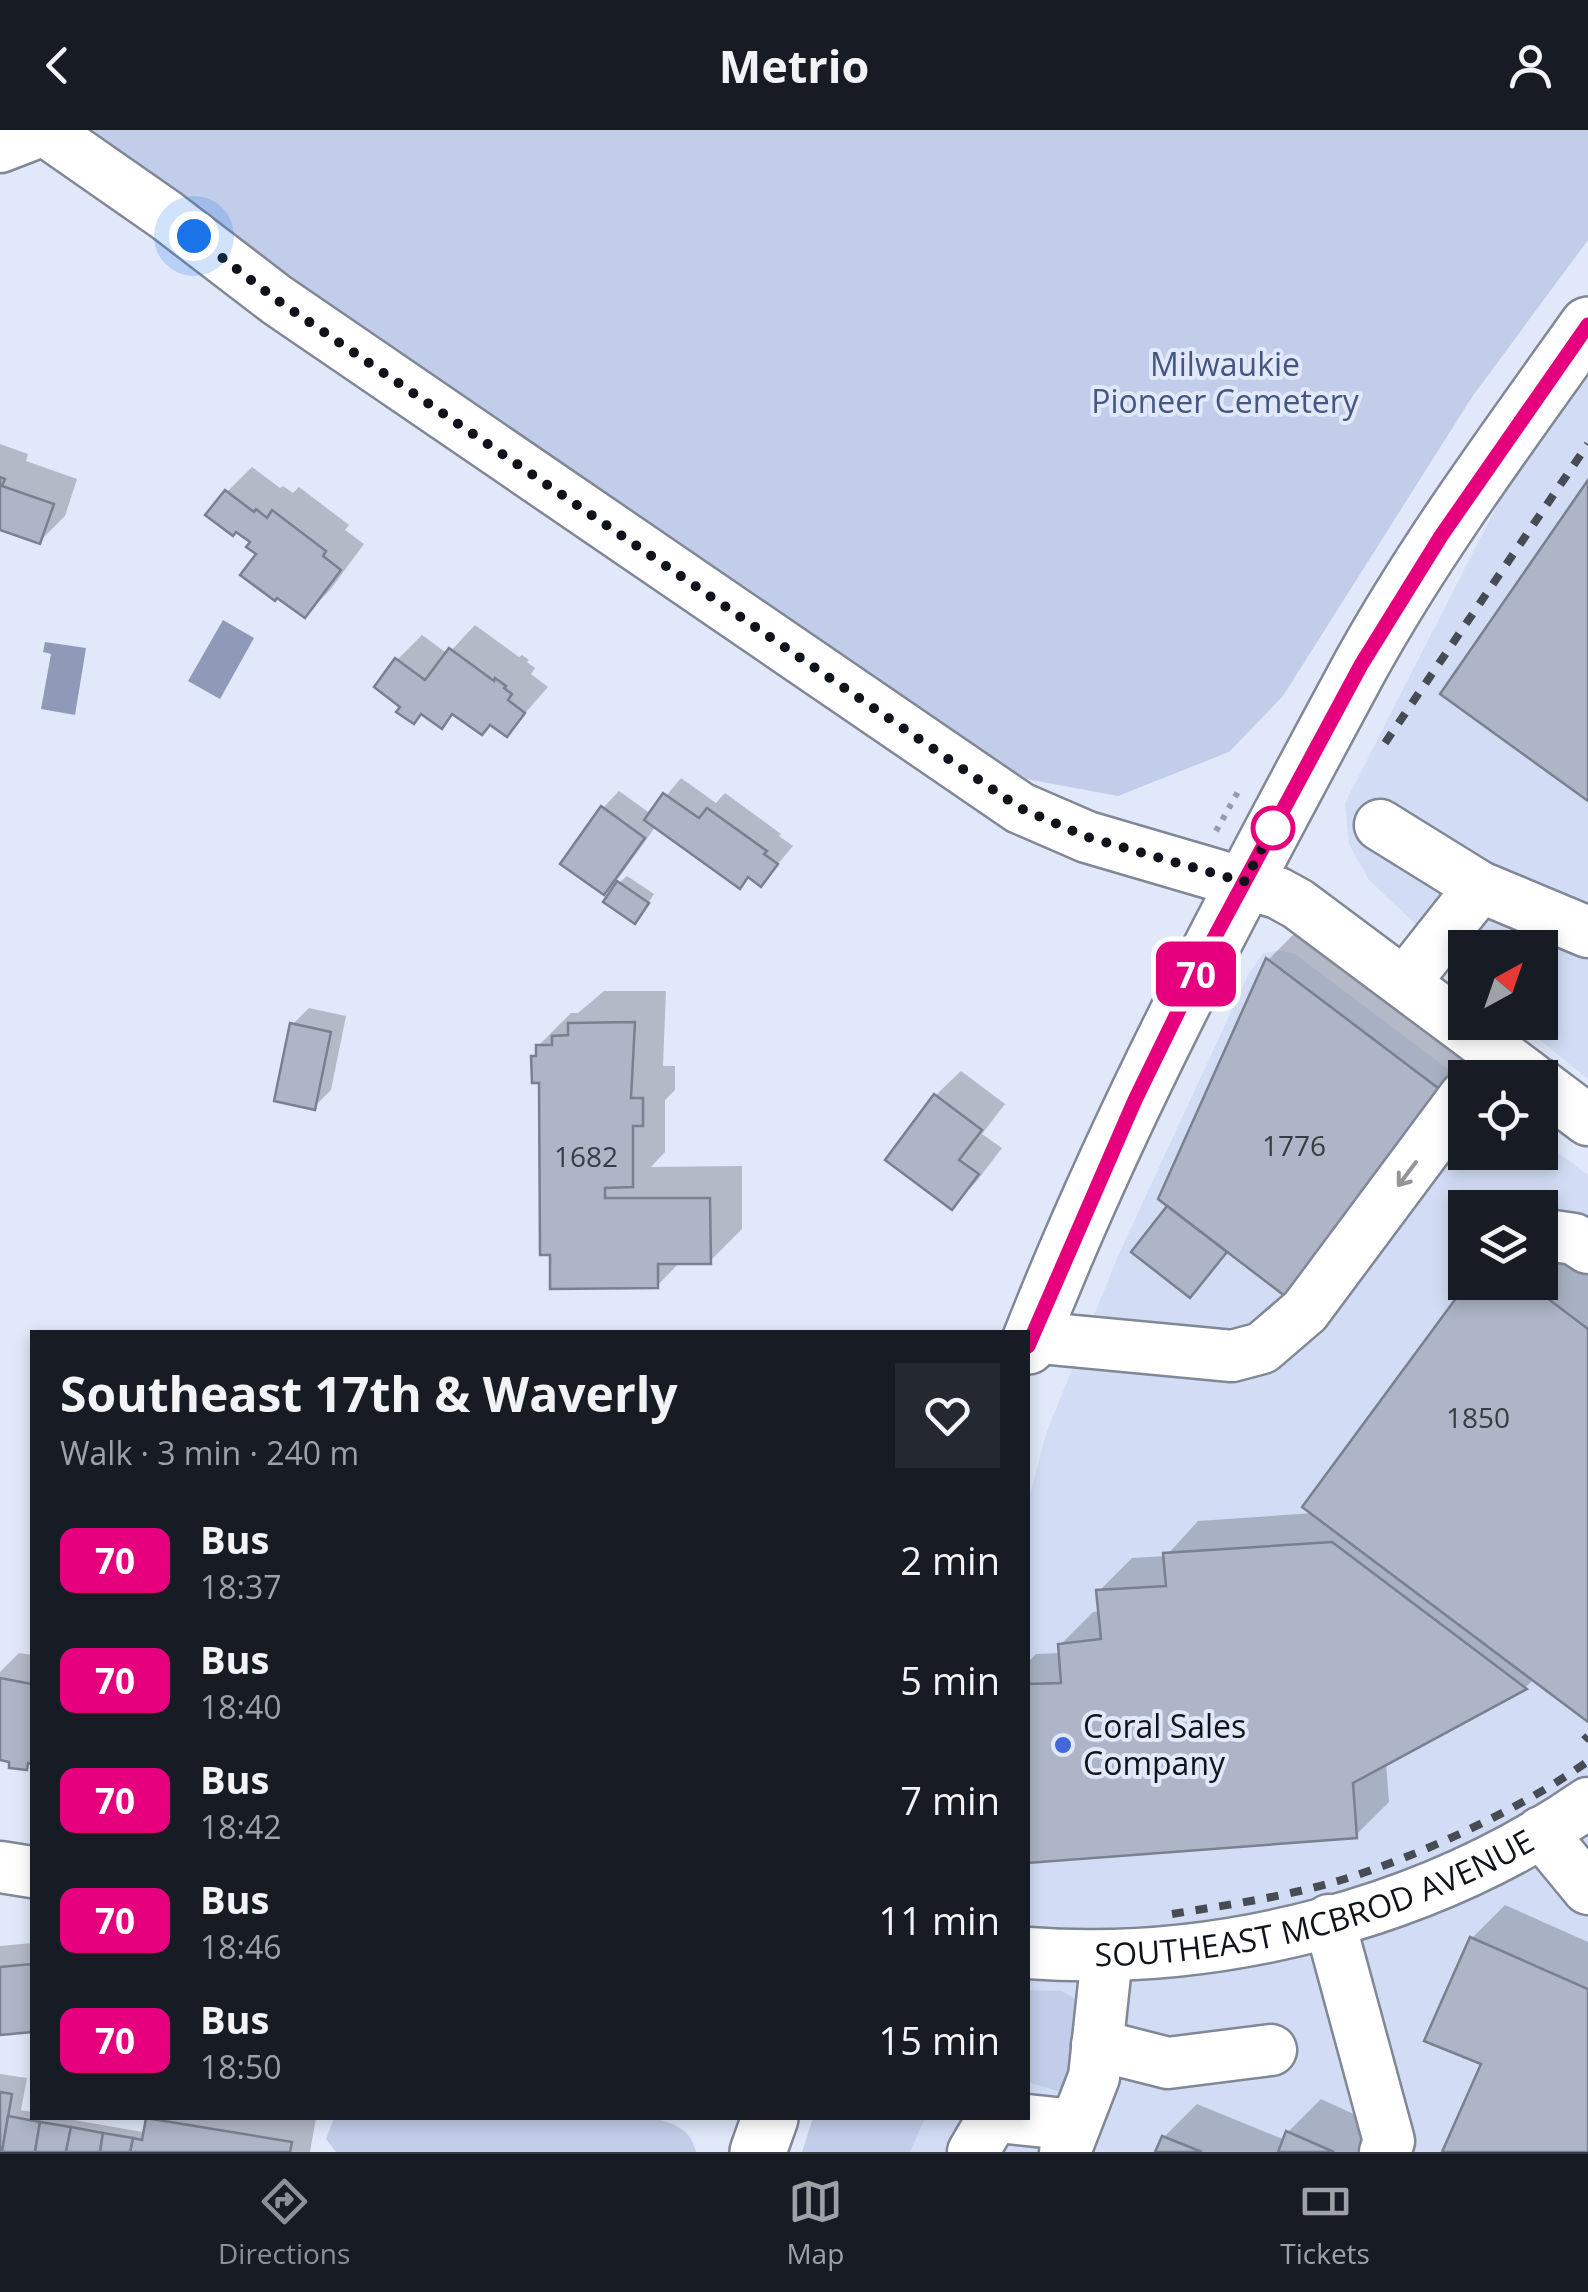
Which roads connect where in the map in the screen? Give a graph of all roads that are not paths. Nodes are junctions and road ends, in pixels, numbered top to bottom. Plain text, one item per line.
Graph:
1 (44, 130) edge
2 (0, 147) edge
3 (1588, 325) edge
4 (1380, 825) dead end
5 (1244, 882) junction
6 (1480, 886) junction
7 (1588, 932) edge
8 (1405, 982) junction
9 (1492, 1060) edge
10 (1558, 1098) edge
11 (1448, 1119) edge
12 (1588, 1120) edge
13 (1558, 1237) edge
14 (1588, 1248) edge
15 (1030, 1340) edge
16 (1030, 1342) edge
17 (1588, 1802) edge
18 (1541, 1832) junction
19 (0, 1867) edge
20 (30, 1872) edge
21 (1588, 1889) edge
22 (1329, 1920) junction
23 (1030, 1953) edge
24 (1107, 1956) junction
25 (1097, 2045) junction
26 (1271, 2050) dead end
27 (769, 2120) edge
28 (993, 2120) edge
29 (1014, 2120) edge
30 (1070, 2139) edge
31 (758, 2152) edge
32 (973, 2152) edge
33 (1385, 2152) edge

1 - 2 street
1 - 5 street
3 - 5 main road
4 - 6 street
5 - 8 street
5 - 15 main road
6 - 7 street
6 - 8 street
8 - 9 street
10 - 12 street
11 -> 16 street
13 - 14 street
17 - 18 street, SOUTHEAST MCBROD AVENUE
18 - 21 street
18 - 22 street, SOUTHEAST MCBROD AVENUE
19 - 20 street
22 - 24 street, SOUTHEAST MCBROD AVENUE
22 - 33 street
23 - 24 street, SOUTHEAST MCBROD AVENUE
24 - 25 street
25 - 26 street
25 - 30 street
27 - 31 main road
28 - 32 street
29 - 30 street

